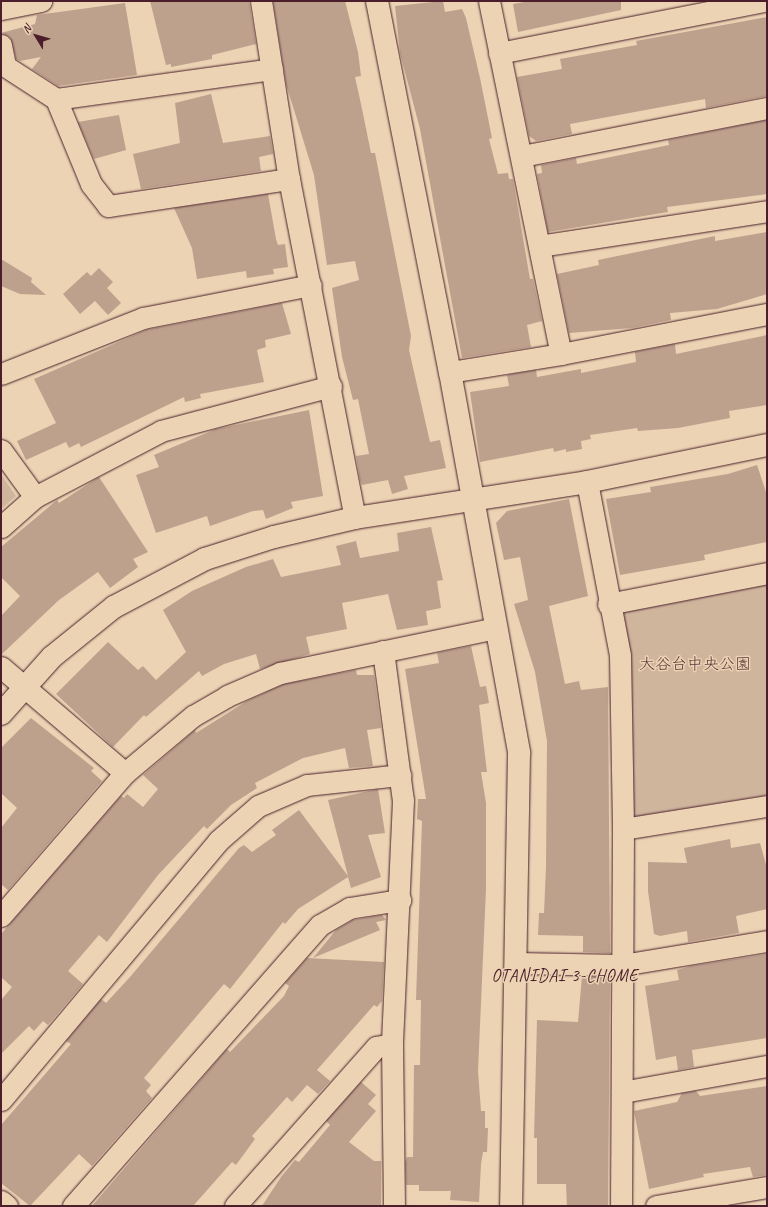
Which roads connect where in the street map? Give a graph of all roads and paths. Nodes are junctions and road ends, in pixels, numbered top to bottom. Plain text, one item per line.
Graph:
1 (41, 1) edge
2 (261, 1) edge
3 (377, 1) edge
4 (489, 1) edge
5 (764, 1) edge
6 (1, 9) edge
7 (1, 45) edge
8 (499, 53) junction
9 (272, 69) junction
10 (56, 99) junction
11 (767, 108) edge
12 (522, 156) junction
13 (289, 179) junction
14 (767, 211) edge
15 (539, 246) junction
16 (311, 285) junction
17 (767, 314) edge
18 (561, 354) junction
19 (450, 372) junction
20 (1, 374) edge
21 (332, 386) junction
22 (767, 445) edge
23 (1, 450) edge
24 (586, 482) junction
25 (35, 497) junction
26 (473, 501) junction
27 (355, 518) junction
28 (1, 527) edge
29 (767, 573) edge
30 (608, 604) junction
31 (496, 628) junction
32 (383, 651) junction
33 (1, 667) edge
34 (24, 687) junction
35 (1, 714) edge
36 (125, 773) junction
37 (400, 775) junction
38 (767, 806) edge
39 (623, 829) junction
40 (400, 900) junction
41 (1, 916) edge
42 (767, 941) edge
43 (516, 963) junction
44 (622, 965) junction
45 (392, 1044) junction
46 (767, 1066) edge
47 (622, 1092) junction
48 (1, 1100) edge
49 (767, 1187) edge
50 (1, 1201) edge
51 (7, 1206) edge
52 (73, 1206) edge
53 (235, 1206) edge
54 (394, 1206) edge
55 (511, 1206) edge
56 (621, 1206) edge
57 (656, 1206) edge

1 - 6 street
2 - 9 street
3 - 19 street
4 - 8 street
5 - 8 street
7 - 10 street
8 - 12 street
9 - 10 street
9 - 13 street
10 - 13 street
11 - 12 street
12 - 15 street
13 - 16 street
14 - 15 street
15 - 18 street
16 - 20 street
16 - 21 street
17 - 18 street
18 - 19 street
19 - 26 street
21 - 25 street
21 - 27 street
22 - 24 street
23 - 25 street
24 - 26 street
24 - 30 street
25 - 28 street
26 - 27 street
26 - 31 street
27 - 34 street
29 - 30 street
30 - 39 street
31 - 32 street
31 - 43 street
32 - 36 street
32 - 37 street
33 - 34 street
34 - 35 street
34 - 36 street
36 - 41 street
37 - 40 street
37 - 48 street
38 - 39 street
39 - 44 street
40 - 45 street
40 - 52 street
42 - 44 street
43 - 44 street
43 - 55 street
44 - 47 street
45 - 53 street
45 - 54 street
46 - 47 street
47 - 56 street
49 - 57 street
50 - 51 street

